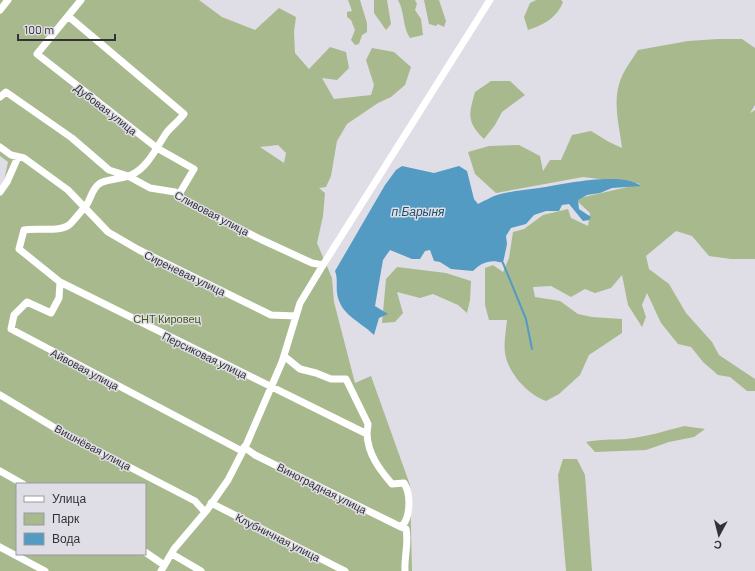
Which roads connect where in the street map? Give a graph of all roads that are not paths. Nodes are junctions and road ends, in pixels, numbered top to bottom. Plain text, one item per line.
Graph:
1 (8, 0) edge
2 (81, 0) edge
3 (490, 0) edge
4 (0, 10) edge
5 (68, 16) junction
6 (3, 95) edge
7 (0, 147) edge
8 (157, 148) junction
9 (18, 157) junction
10 (128, 176) junction
11 (0, 192) edge
12 (178, 196) junction
13 (85, 207) junction
14 (323, 265) junction
15 (60, 282) junction
16 (296, 316) junction
17 (284, 356) junction
18 (271, 388) junction
19 (0, 395) edge
20 (367, 434) junction
21 (243, 449) junction
22 (0, 471) edge
23 (21, 483) edge
24 (211, 503) junction
25 (205, 512) junction
26 (401, 527) junction
27 (0, 547) edge
28 (146, 553) edge
29 (172, 554) junction
30 (163, 568) edge
31 (45, 571) edge
32 (201, 571) edge
33 (345, 571) edge
34 (405, 571) edge

1 - 4 street
2 - 5 street
3 - 14 street
5 - 8 street, Персиковая улица
5 - 8 street, Дубовая улица
6 - 10 street, Сливовая улица
7 - 9 street, Сиреневая улица
8 - 10 street, Персиковая улица
8 - 12 street, Дубовая улица
9 - 11 street
9 - 13 street, Сиреневая улица
10 - 12 street, Сливовая улица
10 - 13 street, Персиковая улица
12 - 14 street, Сливовая улица
13 - 15 street, Персиковая улица
13 - 16 street, Сиреневая улица
14 - 16 street
15 - 18 street, Персиковая улица
15 - 21 street, Айвовая улица
16 - 17 street
17 - 18 street
17 - 20 street
18 - 20 street, Персиковая улица
18 - 21 street
19 - 25 street, Вишнёвая улица
20 - 26 street
21 - 24 street
21 - 26 street, Виноградная улица
22 - 23 street
24 - 25 street
24 - 33 street, Клубничная улица
25 - 29 street
26 - 34 street
27 - 31 street
28 - 30 street
29 - 30 street
29 - 32 street

